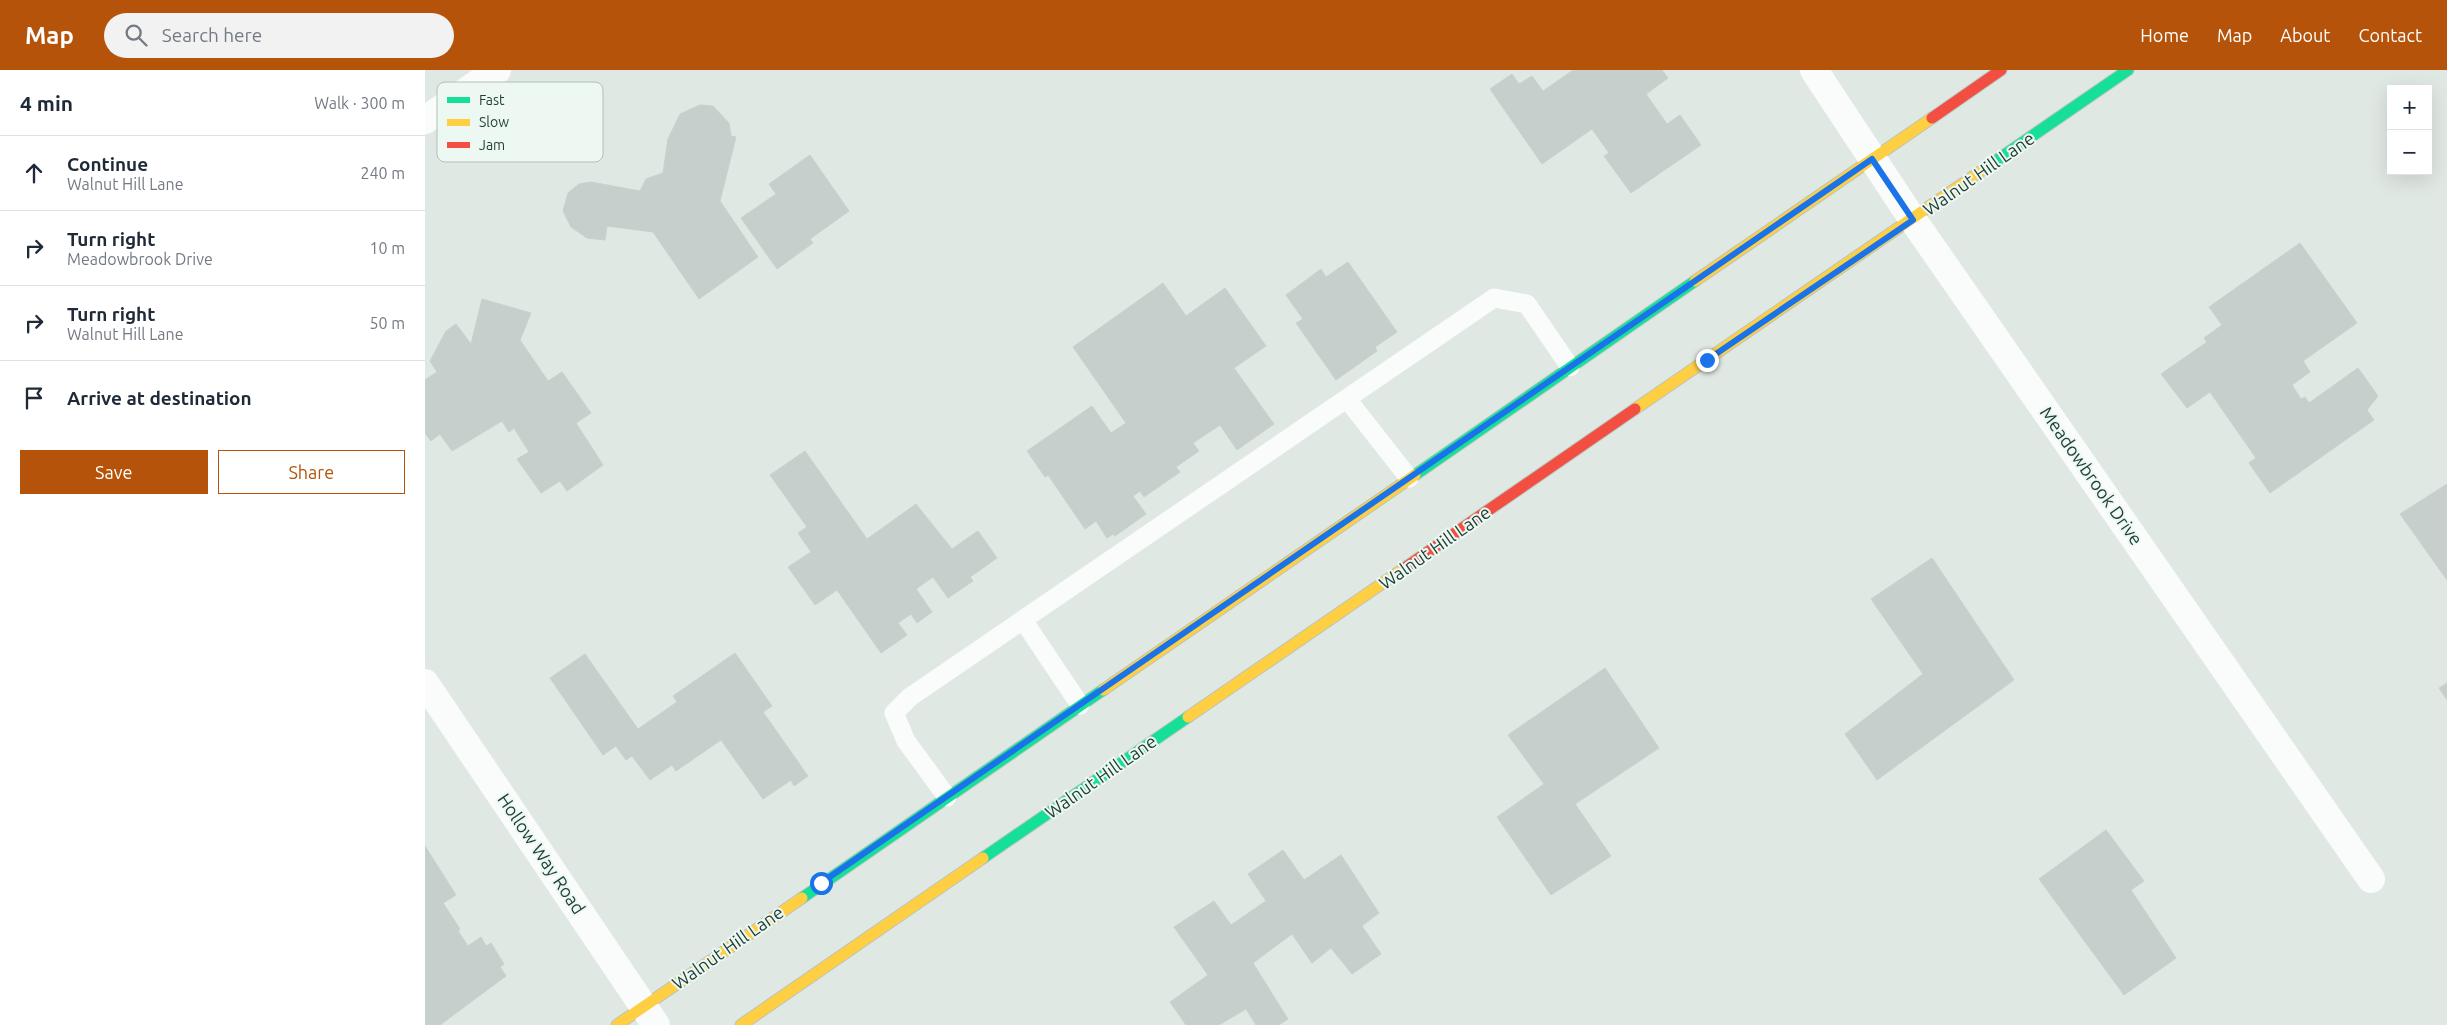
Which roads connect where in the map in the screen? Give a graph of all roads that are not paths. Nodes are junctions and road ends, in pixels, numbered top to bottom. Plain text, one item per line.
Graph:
1 (497, 70) edge
2 (1814, 70) edge
3 (2001, 70) edge
4 (2128, 70) edge
5 (480, 82) edge
6 (437, 112) edge
7 (425, 120) edge
8 (1872, 159) junction
9 (1913, 220) junction
10 (1570, 367) junction
11 (1347, 399) junction
12 (1409, 478) junction
13 (1023, 620) junction
14 (425, 683) edge
15 (1080, 705) junction
16 (947, 797) junction
17 (2371, 879) dead end
18 (650, 1016) edge
19 (617, 1025) edge
20 (741, 1025) edge

1 - 5 street
2 - 8 street, Meadowbrook Drive
3 - 8 main road, Walnut Hill Lane
4 - 9 main road, Walnut Hill Lane
6 - 7 street
8 - 9 street, Meadowbrook Drive
8 - 10 main road, Walnut Hill Lane
9 - 17 street, Meadowbrook Drive
9 - 20 main road, Walnut Hill Lane
10 - 11 lane
10 - 12 main road, Walnut Hill Lane
11 - 12 lane
11 - 13 lane
12 - 15 main road, Walnut Hill Lane
13 - 15 lane
13 - 16 lane
14 - 18 street, Hollow Way Road
15 - 16 main road, Walnut Hill Lane
16 - 18 main road, Walnut Hill Lane
18 - 19 main road, Walnut Hill Lane

